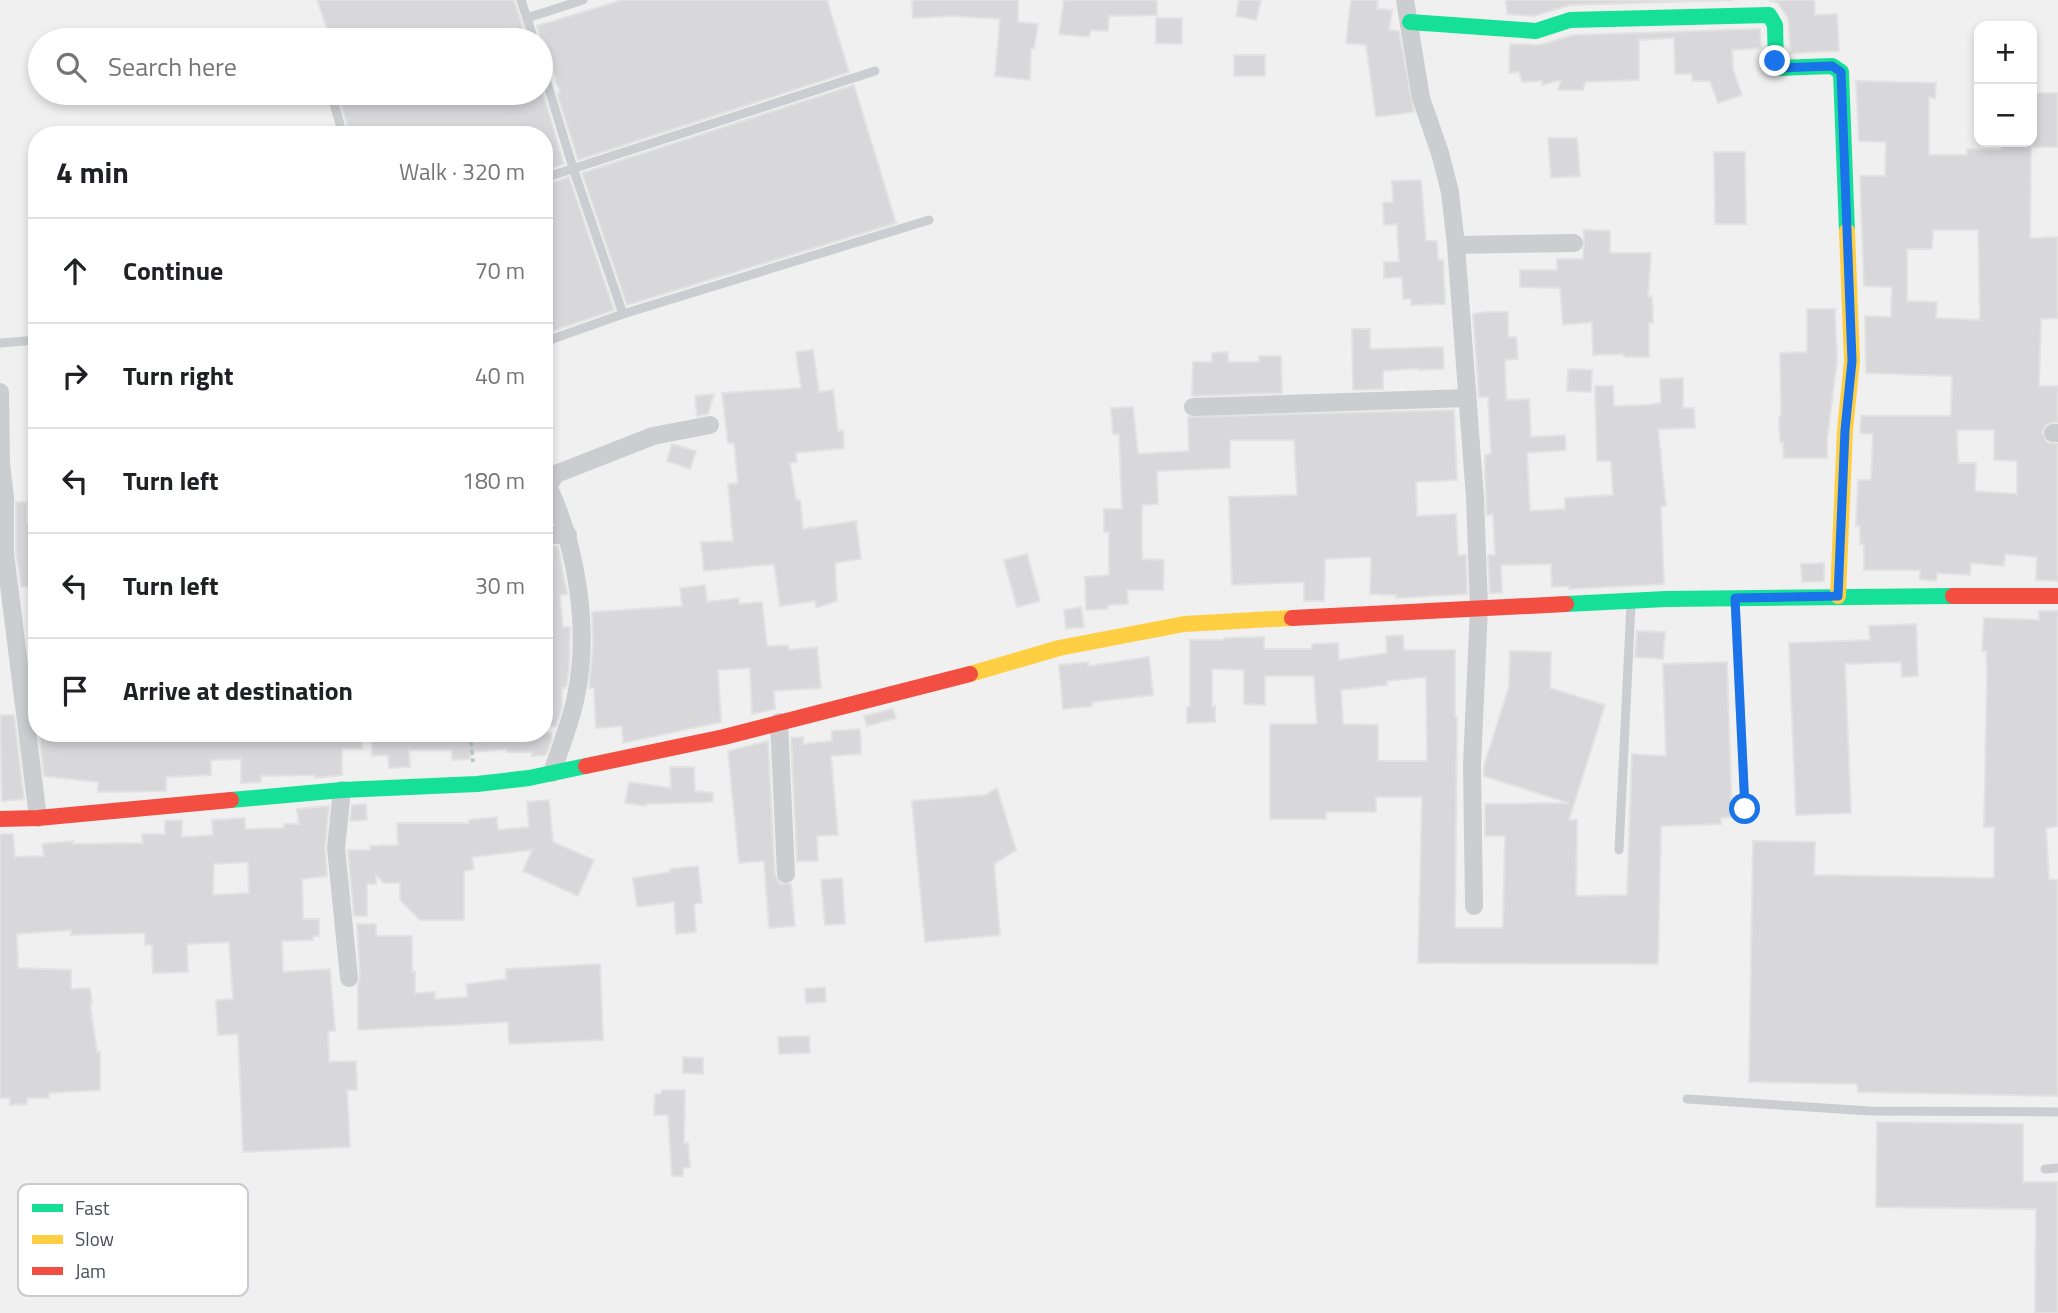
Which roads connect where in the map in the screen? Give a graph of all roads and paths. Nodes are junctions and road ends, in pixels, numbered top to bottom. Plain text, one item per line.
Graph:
1 (521, 0) edge
2 (583, 0) edge
3 (1405, 0) edge
4 (527, 18) junction
5 (1410, 22) junction
6 (530, 28) edge
7 (875, 71) dead end
8 (553, 102) edge
9 (334, 105) edge
10 (340, 126) edge
11 (573, 168) junction
12 (553, 175) edge
13 (929, 220) dead end
14 (1574, 243) dead end
15 (1456, 245) junction
16 (623, 314) junction
17 (553, 339) edge
18 (28, 341) edge
19 (0, 343) edge
20 (0, 392) edge
21 (1467, 398) junction
22 (1193, 407) dead end
23 (710, 425) dead end
24 (553, 478) edge
25 (553, 498) edge
26 (553, 535) edge
27 (568, 535) junction
28 (1838, 596) junction
29 (2058, 596) edge
30 (1735, 598) junction
31 (1631, 602) junction
32 (1479, 608) junction
33 (779, 722) junction
34 (28, 737) edge
35 (29, 742) edge
36 (471, 742) edge
37 (552, 773) junction
38 (477, 785) junction
39 (342, 790) junction
40 (1745, 809) dead end
41 (38, 818) junction
42 (0, 819) edge
43 (1619, 850) dead end
44 (786, 874) dead end
45 (1474, 906) dead end
46 (349, 978) dead end
47 (1687, 1100) dead end
48 (2058, 1112) edge
49 (2058, 1168) edge
50 (2045, 1169) dead end

1 - 4 lane
2 - 4 lane
3 - 5 street
4 - 6 lane
5 - 15 street
5 - 28 street
7 - 11 lane
8 - 11 lane
9 - 10 lane
11 - 12 lane
11 - 16 lane
13 - 16 lane
14 - 15 street
15 - 21 street
16 - 17 lane
18 - 19 lane
20 - 34 street
21 - 22 street
21 - 32 street
23 - 24 street
25 - 27 street
26 - 27 street
27 - 37 street
28 - 29 street
28 - 30 street
30 - 31 street
30 - 40 lane
31 - 32 street
31 - 43 lane
32 - 33 street
32 - 45 street
33 - 37 street
33 - 44 street
35 - 41 street
36 - 38 path
37 - 38 street
38 - 39 street
39 - 41 street
39 - 46 street
41 - 42 street
47 - 48 lane
49 - 50 lane

